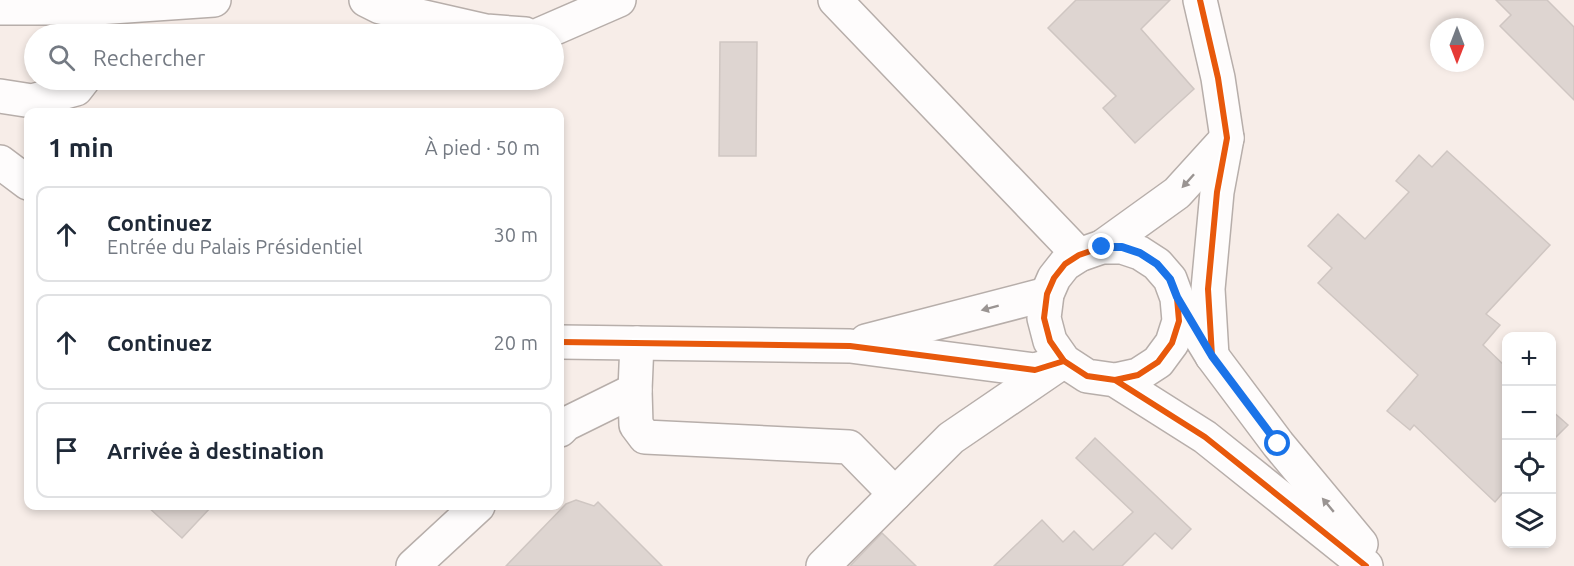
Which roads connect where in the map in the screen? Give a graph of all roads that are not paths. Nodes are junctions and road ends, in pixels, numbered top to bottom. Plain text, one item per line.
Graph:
1 (214, 0) edge
2 (366, 0) edge
3 (619, 0) edge
4 (835, 0) edge
5 (1200, 0) edge
6 (0, 8) edge
7 (96, 21) edge
8 (455, 24) edge
9 (564, 24) edge
10 (72, 90) edge
11 (92, 90) edge
12 (0, 96) edge
13 (91, 108) edge
14 (1227, 138) junction
15 (0, 162) edge
16 (24, 180) edge
17 (1090, 251) junction
18 (1047, 294) junction
19 (1177, 297) junction
20 (564, 342) edge
21 (637, 343) junction
22 (850, 346) junction
23 (1212, 356) junction
24 (1064, 361) junction
25 (1114, 380) junction
26 (634, 390) junction
27 (564, 426) edge
28 (895, 494) junction
29 (474, 510) edge
30 (413, 566) edge
31 (823, 566) edge
32 (1366, 566) edge
33 (1379, 566) edge

1 - 7 street
2 - 8 street
3 - 9 street
4 - 17 street
5 - 14 street
6 - 7 street
10 - 12 street
11 - 13 street
14 -> 17 street
14 - 23 street
15 - 16 street
17 - 18 street
17 - 19 street
18 -> 22 street
18 - 24 street
19 - 23 street
19 - 25 street
20 - 21 street
21 - 22 street
21 - 26 street
22 - 24 street
33 -> 23 street
24 - 25 street
24 - 28 street
25 - 32 street
26 - 27 street
26 - 28 street
28 - 31 street
29 - 30 street

